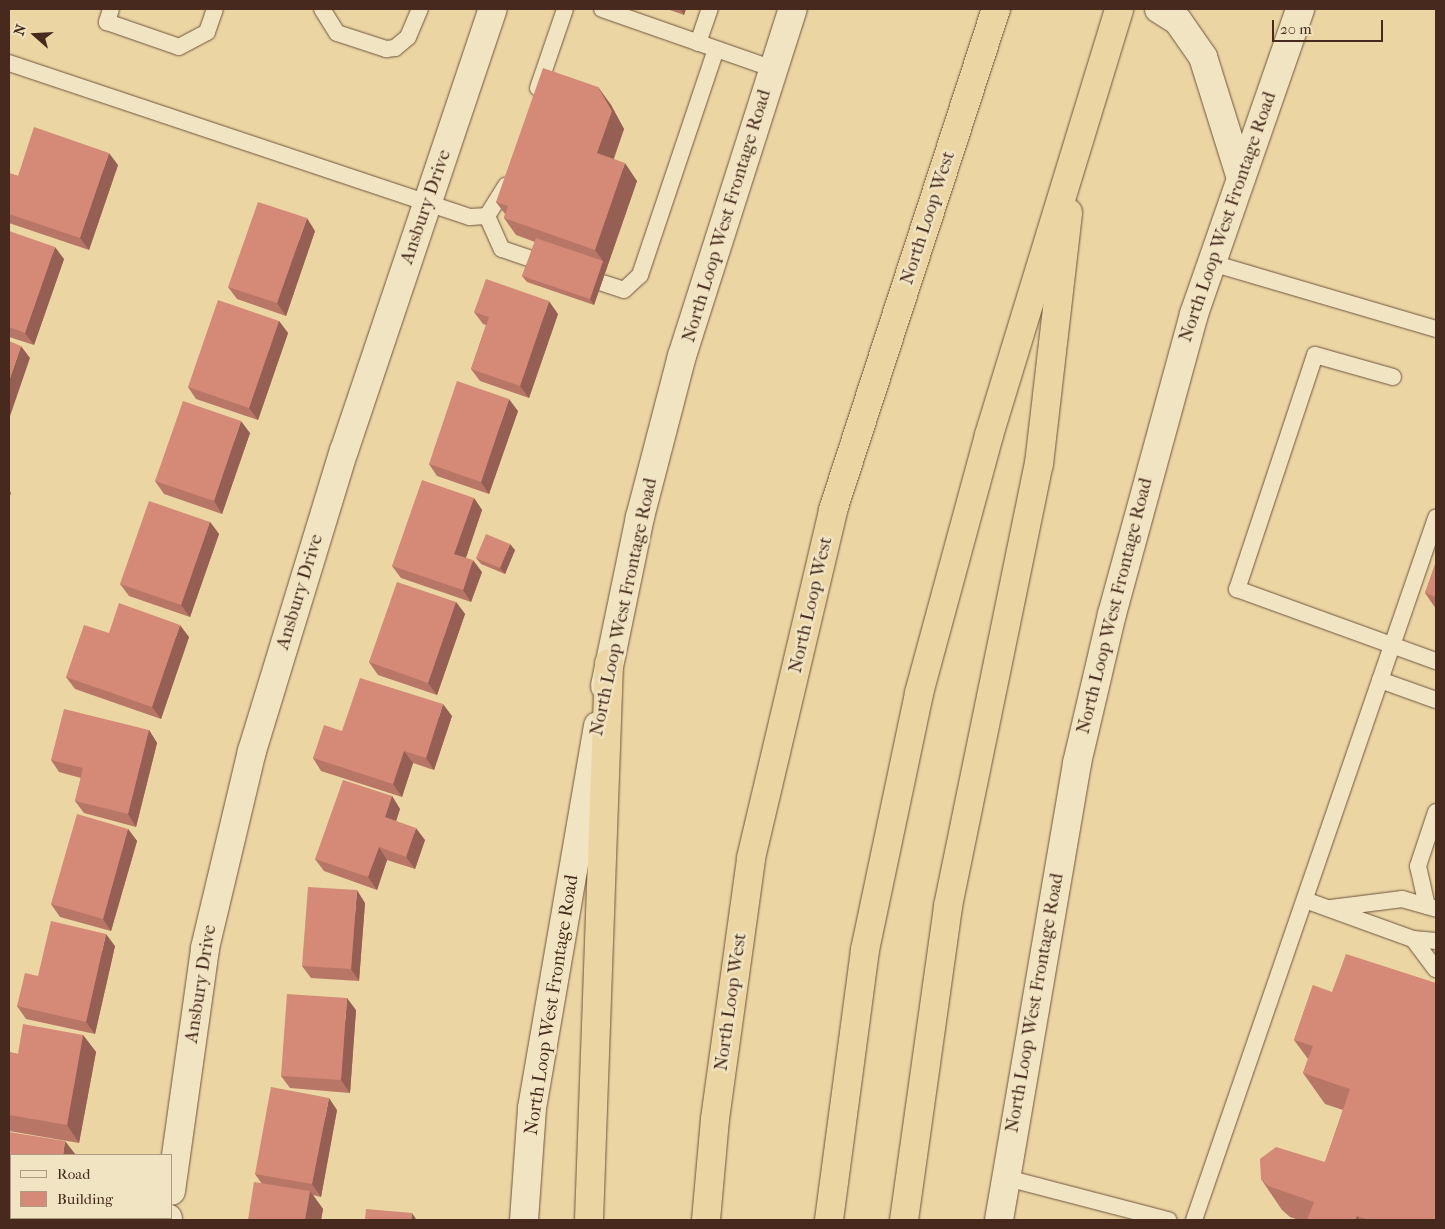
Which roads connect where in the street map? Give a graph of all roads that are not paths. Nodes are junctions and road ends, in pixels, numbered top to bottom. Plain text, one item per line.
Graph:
1 (111, 9) edge
2 (215, 9) edge
3 (322, 9) edge
4 (420, 9) edge
5 (493, 9) edge
6 (565, 9) edge
7 (602, 9) edge
8 (710, 9) edge
9 (793, 9) edge
10 (1119, 9) edge
11 (1159, 9) edge
12 (1300, 9) edge
13 (994, 13) edge
14 (698, 43) junction
15 (716, 49) junction
16 (9, 64) edge
17 (773, 69) junction
18 (531, 109) edge
19 (1076, 142) junction
20 (510, 172) edge
21 (1241, 178) junction
22 (427, 203) junction
23 (487, 216) junction
24 (1212, 262) junction
25 (1436, 329) edge
26 (1393, 377) dead end
27 (1436, 518) edge
28 (1392, 645) junction
29 (1436, 661) edge
30 (608, 663) junction
31 (1380, 680) junction
32 (1436, 700) edge
33 (1436, 812) edge
34 (1304, 900) junction
35 (1326, 908) junction
36 (1432, 908) edge
37 (1413, 939) junction
38 (1436, 941) edge
39 (1436, 969) edge
40 (1003, 1177) junction
41 (172, 1184) edge
42 (524, 1220) edge
43 (588, 1220) edge
44 (706, 1220) edge
45 (829, 1220) edge
46 (904, 1220) edge
47 (999, 1220) edge
48 (1168, 1220) edge
49 (1194, 1220) edge

1 - 2 lane
3 - 4 lane
5 - 22 main road, Ansbury Drive
6 - 18 lane
7 - 14 lane
8 - 14 lane
9 - 17 main road, North Loop West Frontage Road
10 - 19 highway
11 - 21 main road
12 - 21 main road, North Loop West Frontage Road
13 - 44 highway, North Loop West
14 - 15 lane
15 - 17 lane
15 - 23 lane
16 - 22 lane
17 - 30 main road, North Loop West Frontage Road
19 - 45 highway
19 - 46 highway
20 - 23 lane
21 - 24 main road, North Loop West Frontage Road
22 - 23 lane
22 - 41 main road, Ansbury Drive
24 - 25 lane
24 - 40 main road, North Loop West Frontage Road
26 - 28 lane
27 - 28 lane
28 - 29 lane
28 - 31 lane
30 - 42 main road, North Loop West Frontage Road
30 - 43 highway
31 - 32 lane
31 - 34 lane
33 - 36 lane
34 - 35 lane
34 - 49 lane
35 - 36 lane
35 - 37 lane
37 - 38 lane
37 - 39 lane
40 - 47 main road, North Loop West Frontage Road
40 - 48 lane

